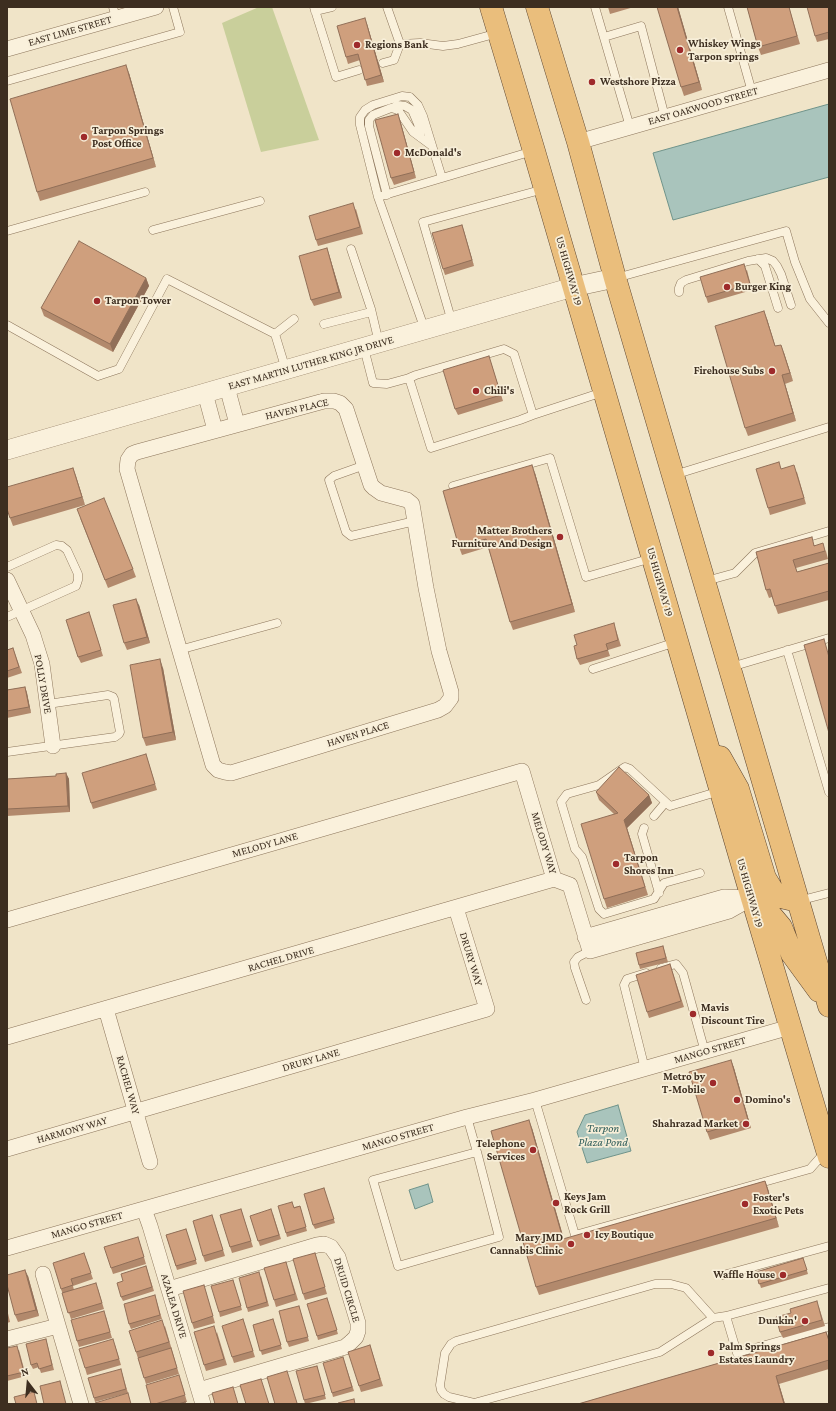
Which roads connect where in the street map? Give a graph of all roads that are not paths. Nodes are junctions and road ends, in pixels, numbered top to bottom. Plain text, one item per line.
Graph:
1 (156, 7) edge
2 (173, 7) edge
3 (332, 7) edge
4 (387, 7) edge
5 (491, 7) edge
6 (523, 7) edge
7 (537, 7) edge
8 (595, 7) edge
9 (728, 7) edge
10 (315, 9) edge
11 (114, 13) edge
12 (499, 33) junction
13 (604, 37) junction
14 (400, 44) junction
15 (7, 49) edge
16 (552, 55) junction
17 (383, 63) dead end
18 (359, 70) edge
19 (829, 70) edge
20 (7, 80) edge
21 (752, 92) junction
22 (665, 117) junction
23 (630, 127) junction
24 (578, 142) junction
25 (432, 146) junction
26 (534, 151) junction
27 (442, 178) junction
28 (544, 188) junction
29 (145, 192) dead end
30 (387, 195) junction
31 (378, 197) junction
32 (260, 201) dead end
33 (153, 230) dead end
34 (7, 231) edge
35 (351, 249) dead end
36 (758, 259) junction
37 (616, 278) junction
38 (573, 287) junction
39 (679, 292) dead end
40 (791, 305) dead end
41 (778, 308) dead end
42 (371, 312) junction
43 (294, 319) dead end
44 (452, 322) junction
45 (829, 323) edge
46 (324, 324) dead end
47 (7, 325) edge
48 (425, 330) junction
49 (275, 334) junction
50 (371, 345) junction
51 (286, 370) junction
52 (409, 378) junction
53 (227, 387) junction
54 (604, 392) junction
55 (205, 393) junction
56 (533, 415) junction
57 (237, 424) junction
58 (829, 427) edge
59 (215, 430) junction
60 (7, 450) edge
61 (365, 465) junction
62 (674, 475) junction
63 (453, 486) edge
64 (415, 521) junction
65 (829, 531) edge
66 (653, 558) junction
67 (7, 567) edge
68 (7, 580) edge
69 (705, 581) junction
70 (21, 610) junction
71 (7, 617) edge
72 (277, 623) dead end
73 (829, 638) edge
74 (677, 642) junction
75 (179, 650) junction
76 (787, 650) junction
77 (731, 667) junction
78 (593, 669) dead end
79 (48, 704) junction
80 (701, 722) junction
81 (53, 746) junction
82 (7, 752) edge
83 (522, 771) joint
84 (720, 790) junction
85 (829, 792) edge
86 (665, 803) junction
87 (654, 816) dead end
88 (644, 828) dead end
89 (700, 873) dead end
90 (554, 879) junction
91 (659, 893) junction
92 (829, 893) edge
93 (752, 898) junction
94 (798, 901) junction
95 (456, 908) junction
96 (7, 920) edge
97 (588, 944) junction
98 (586, 1000) dead end
99 (829, 1006) edge
100 (106, 1009) junction
101 (487, 1009) joint
102 (790, 1027) junction
103 (7, 1037) edge
104 (705, 1052) junction
105 (645, 1069) junction
106 (535, 1100) junction
107 (136, 1111) junction
108 (467, 1118) junction
109 (7, 1149) edge
110 (477, 1152) junction
111 (828, 1153) edge
112 (150, 1162) dead end
113 (144, 1209) junction
114 (829, 1246) edge
115 (7, 1248) edge
116 (43, 1274) dead end
117 (723, 1274) dead end
118 (829, 1288) edge
119 (169, 1289) junction
120 (726, 1316) junction
121 (713, 1318) junction
122 (58, 1326) junction
123 (829, 1327) edge
124 (7, 1339) edge
125 (201, 1397) edge
126 (81, 1404) edge

1 - 11 street, EAST LIME STREET
2 - 20 lane
3 - 10 lane
4 - 14 lane
5 - 12 highway, US HIGHWAY 19
6 - 16 highway
7 - 16 highway
8 - 13 lane
9 - 21 lane
10 - 18 lane
11 - 15 street, EAST LIME STREET
12 - 14 lane
12 - 26 highway, US HIGHWAY 19
13 - 22 lane
13 - 23 lane
14 - 17 lane
16 - 24 highway
19 - 21 street, EAST OAKWOOD STREET
21 - 22 street, EAST OAKWOOD STREET
22 - 23 street, EAST OAKWOOD STREET
23 - 24 street, EAST OAKWOOD STREET
24 - 37 highway
25 - 27 lane
25 - 30 lane
25 - 31 lane
26 - 27 lane
26 - 28 highway, US HIGHWAY 19
27 - 30 lane
28 - 38 highway, US HIGHWAY 19
28 - 44 lane
29 - 34 lane
30 - 31 lane
31 - 48 lane
32 - 33 lane
35 - 42 lane
36 - 39 lane
36 - 40 lane
36 - 41 lane
37 - 38 street, EAST MARTIN LUTHER KING JR DRIVE
37 - 45 lane
37 - 62 highway
38 - 44 street, EAST MARTIN LUTHER KING JR DRIVE
38 - 54 highway, US HIGHWAY 19
42 - 46 lane
42 - 50 lane
43 - 49 lane
44 - 48 street, EAST MARTIN LUTHER KING JR DRIVE
47 - 49 lane
48 - 50 street, EAST MARTIN LUTHER KING JR DRIVE
49 - 51 lane
50 - 51 street, EAST MARTIN LUTHER KING JR DRIVE
50 - 52 lane
51 - 53 street, EAST MARTIN LUTHER KING JR DRIVE
52 - 56 lane
52 - 56 lane
53 - 55 street, EAST MARTIN LUTHER KING JR DRIVE
53 - 57 street
54 - 56 lane
54 - 66 highway, US HIGHWAY 19
55 - 59 street
55 - 60 street, EAST MARTIN LUTHER KING JR DRIVE
57 - 59 street, HAVEN PLACE
57 - 61 street, HAVEN PLACE
58 - 62 lane
59 - 75 street, HAVEN PLACE
61 - 64 street, HAVEN PLACE
61 - 64 lane
62 - 69 highway
63 - 66 lane
64 - 75 street, HAVEN PLACE
65 - 69 lane
66 - 74 highway, US HIGHWAY 19
67 - 70 lane
68 - 70 street, POLLY DRIVE
69 - 77 highway
70 - 71 lane
70 - 79 street, POLLY DRIVE
72 - 75 lane
73 - 76 lane
74 - 78 lane
74 - 80 highway, US HIGHWAY 19
76 - 77 lane
76 - 85 lane
77 - 94 highway
79 - 81 street, POLLY DRIVE
79 - 81 lane
80 - 84 highway, US HIGHWAY 19
80 - 94 highway
81 - 82 lane
83 - 90 street, MELODY WAY
83 - 96 street, MELODY LANE
84 - 86 lane
84 - 93 highway, US HIGHWAY 19
86 - 87 lane
86 - 91 lane
88 - 91 lane
89 - 91 lane
90 - 95 street, RACHEL DRIVE
90 - 97 street, MELODY WAY
92 - 94 lane
93 - 97 street
93 - 99 highway
93 - 102 highway, US HIGHWAY 19
94 - 99 highway
95 - 100 street, RACHEL DRIVE
95 - 101 street, DRURY WAY
97 - 98 lane
100 - 103 street, RACHEL DRIVE
100 - 107 street, RACHEL WAY
101 - 107 street, DRURY LANE
102 - 104 street, MANGO STREET
102 - 111 highway, US HIGHWAY 19
104 - 105 street, MANGO STREET
104 - 105 lane
105 - 106 street, MANGO STREET
106 - 108 street, MANGO STREET
106 - 111 lane
107 - 109 street, HARMONY WAY
107 - 112 street, RACHEL WAY
108 - 110 lane
108 - 113 street, MANGO STREET
110 - 110 lane
113 - 115 street, MANGO STREET
113 - 119 street, AZALEA DRIVE
114 - 117 lane
116 - 122 street
118 - 120 lane
119 - 125 street, AZALEA DRIVE
119 - 125 street, DRUID CIRCLE
120 - 121 lane
120 - 123 lane
121 - 121 lane
122 - 124 street
122 - 126 street

